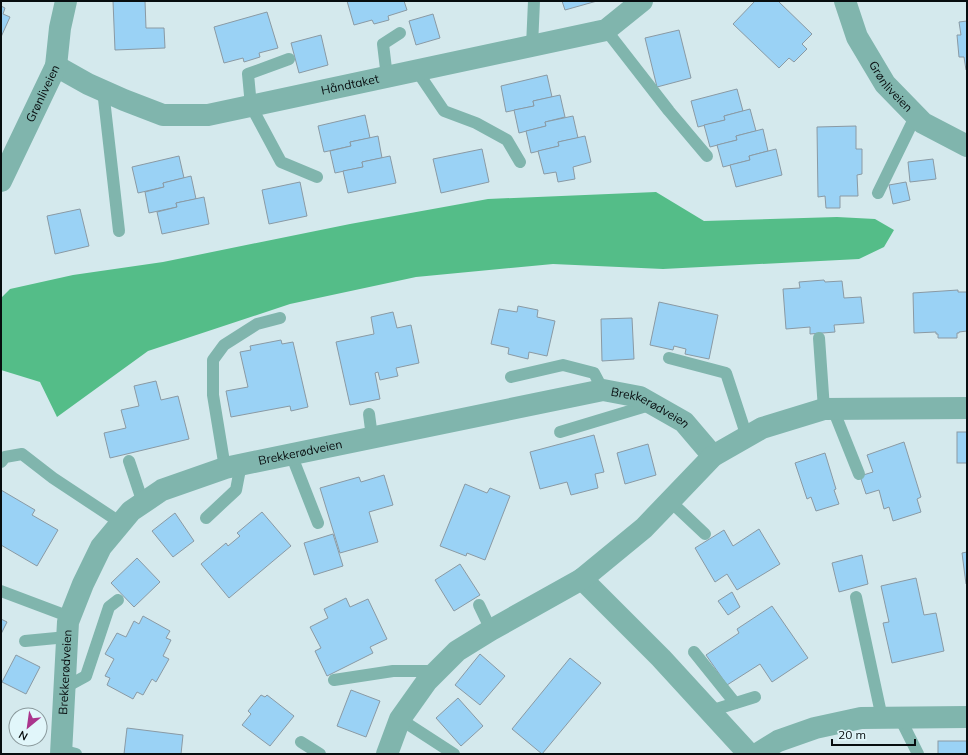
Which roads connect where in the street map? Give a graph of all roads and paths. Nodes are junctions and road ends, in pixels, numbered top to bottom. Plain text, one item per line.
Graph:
1 (66, 1) edge
2 (534, 1) edge
3 (642, 1) edge
4 (846, 1) edge
5 (606, 30) junction
6 (400, 32) dead end
7 (532, 46) junction
8 (289, 59) dead end
9 (56, 66) junction
10 (417, 71) junction
11 (387, 77) junction
12 (103, 90) junction
13 (251, 106) junction
14 (916, 115) junction
15 (967, 146) edge
16 (707, 156) dead end
17 (520, 162) dead end
18 (317, 177) dead end
19 (2, 178) edge
20 (878, 193) dead end
21 (119, 230) dead end
22 (280, 318) dead end
23 (819, 338) dead end
24 (669, 358) dead end
25 (511, 377) dead end
26 (603, 390) junction
27 (653, 404) junction
28 (967, 408) edge
29 (829, 409) junction
30 (369, 414) dead end
31 (560, 432) dead end
32 (372, 437) junction
33 (747, 437) junction
34 (291, 454) junction
35 (713, 456) junction
36 (128, 461) dead end
37 (1, 462) edge
38 (233, 466) junction
39 (859, 474) dead end
40 (670, 501) junction
41 (143, 503) junction
42 (206, 518) dead end
43 (121, 523) junction
44 (318, 523) dead end
45 (705, 534) dead end
46 (582, 579) junction
47 (1, 591) edge
48 (856, 597) dead end
49 (118, 600) dead end
50 (479, 605) dead end
51 (69, 627) junction
52 (491, 630) junction
53 (25, 641) dead end
54 (694, 652) dead end
55 (438, 671) junction
56 (334, 680) dead end
57 (64, 688) junction
58 (754, 697) dead end
59 (735, 703) junction
60 (710, 711) junction
61 (891, 718) junction
62 (967, 718) edge
63 (400, 719) junction
64 (302, 742) dead end
65 (66, 753) edge
66 (320, 754) edge
67 (387, 754) edge
68 (454, 754) edge
69 (749, 754) edge
70 (757, 754) edge
71 (918, 754) edge

1 - 9 street, Grønliveien
2 - 7 lane
3 - 5 street, Håndtaket
4 - 14 street, Grønliveien
5 - 7 street, Håndtaket
5 - 16 lane
6 - 11 lane
7 - 10 street, Håndtaket
8 - 13 lane
9 - 12 street, Håndtaket
9 - 19 street, Grønliveien
10 - 11 street, Håndtaket
10 - 17 lane
11 - 13 street, Håndtaket
12 - 13 street, Håndtaket
12 - 21 lane
13 - 18 lane
14 - 15 street, Grønliveien
14 - 20 lane
22 - 38 lane
23 - 29 lane
24 - 33 lane
25 - 26 lane
26 - 27 street, Brekkerødveien
26 - 32 street, Brekkerødveien
27 - 31 lane
27 - 35 street, Brekkerødveien
28 - 29 street
29 - 33 street
29 - 39 lane
30 - 32 lane
32 - 34 street, Brekkerødveien
33 - 35 street
34 - 38 street, Brekkerødveien
34 - 44 lane
35 - 40 street
36 - 41 lane
37 - 43 lane
38 - 41 street, Brekkerødveien
38 - 42 lane
40 - 45 lane
40 - 46 street
41 - 43 street, Brekkerødveien
43 - 51 street, Brekkerødveien
46 - 52 street
46 - 60 street
47 - 51 lane
48 - 61 lane
49 - 57 lane
50 - 52 lane
51 - 53 lane
51 - 57 street, Brekkerødveien
52 - 55 street
54 - 59 lane
55 - 56 lane
55 - 63 street
57 - 65 street, Brekkerødveien
58 - 59 lane
59 - 60 lane
60 - 69 street
61 - 62 street
61 - 70 street
61 - 71 lane
63 - 67 street
63 - 68 lane
64 - 66 lane

